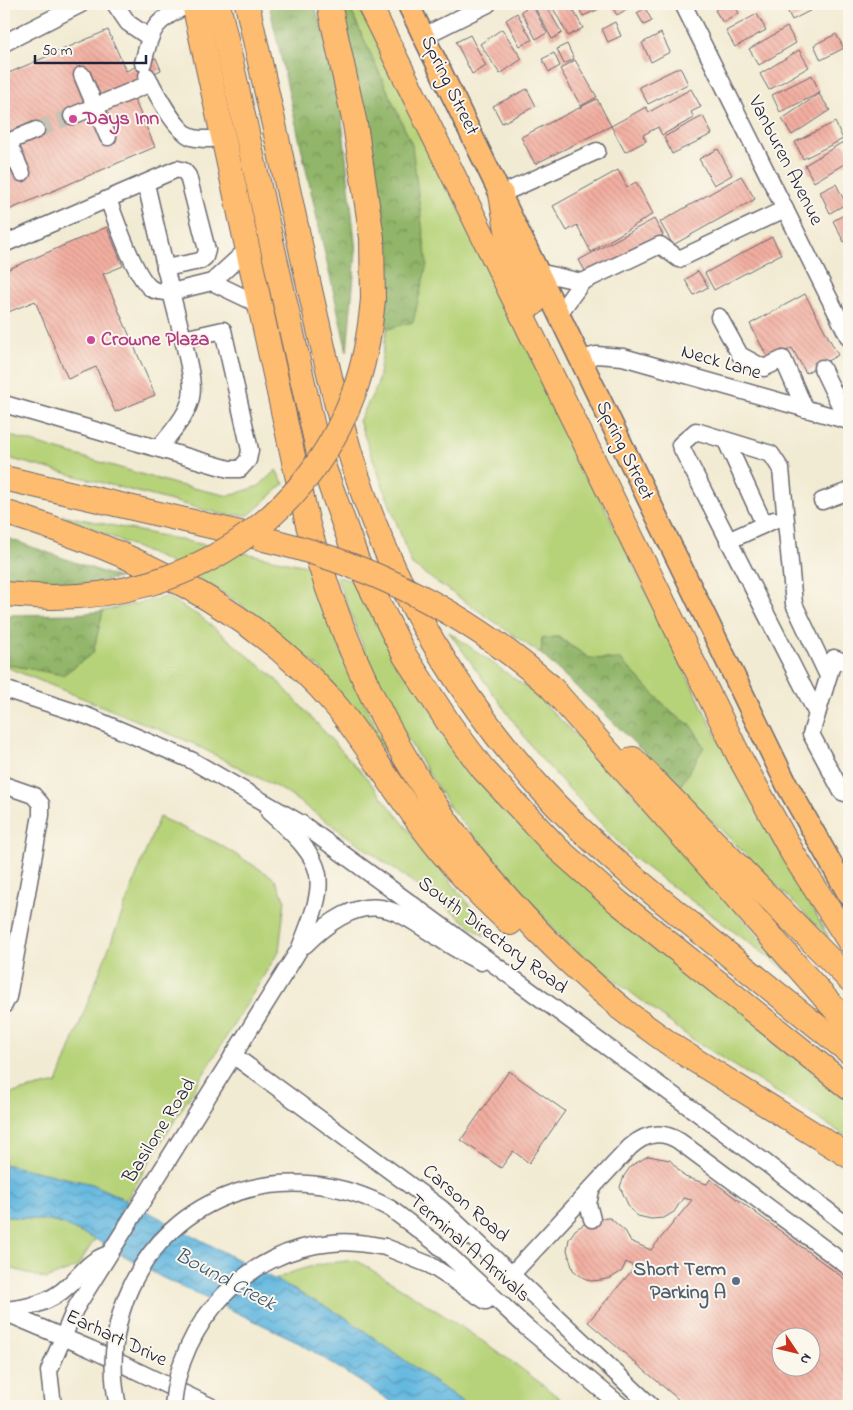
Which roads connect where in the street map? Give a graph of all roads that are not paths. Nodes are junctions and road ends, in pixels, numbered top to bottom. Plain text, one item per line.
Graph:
1 (81, 4) edge
2 (115, 4) edge
3 (189, 4) edge
4 (194, 4) edge
5 (218, 4) edge
6 (247, 4) edge
7 (329, 4) edge
8 (369, 4) edge
9 (408, 4) edge
10 (488, 4) edge
11 (683, 4) edge
12 (424, 36) junction
13 (150, 38) junction
14 (4, 43) edge
15 (147, 74) junction
16 (82, 75) dead end
17 (96, 106) junction
18 (72, 116) tunnel mouth
19 (36, 130) tunnel mouth
20 (108, 137) dead end
21 (6, 138) edge
22 (223, 138) junction
23 (596, 151) dead end
24 (22, 173) dead end
25 (146, 184) junction
26 (501, 194) junction
27 (108, 199) junction
28 (785, 208) junction
29 (4, 244) edge
30 (248, 250) junction
31 (165, 268) junction
32 (538, 272) junction
33 (212, 282) junction
34 (582, 282) junction
35 (171, 292) junction
36 (260, 305) junction
37 (558, 315) junction
38 (720, 317) dead end
39 (849, 338) edge
40 (183, 339) junction
41 (542, 354) junction
42 (580, 360) junction
43 (822, 368) dead end
44 (4, 404) edge
45 (805, 409) junction
46 (848, 420) edge
47 (726, 440) junction
48 (160, 449) junction
49 (4, 478) edge
50 (849, 491) edge
51 (822, 501) dead end
52 (4, 512) edge
53 (785, 515) junction
54 (764, 524) junction
55 (728, 541) junction
56 (4, 594) edge
57 (51, 598) junction
58 (4, 602) edge
59 (849, 664) edge
60 (828, 676) junction
61 (4, 681) edge
62 (550, 686) junction
63 (4, 689) edge
64 (817, 714) junction
65 (87, 716) junction
66 (237, 784) junction
67 (4, 785) edge
68 (849, 794) edge
69 (849, 895) edge
70 (849, 941) edge
71 (299, 950) junction
72 (508, 974) junction
73 (849, 979) edge
74 (4, 1006) edge
75 (632, 1017) junction
76 (849, 1025) edge
77 (849, 1052) edge
78 (233, 1055) junction
79 (849, 1088) edge
80 (816, 1136) junction
81 (849, 1156) edge
82 (849, 1166) edge
83 (591, 1190) junction
84 (592, 1219) dead end
85 (849, 1228) edge
86 (108, 1254) junction
87 (849, 1267) edge
88 (512, 1274) junction
89 (4, 1311) edge
90 (526, 1327) junction
91 (63, 1337) junction
92 (154, 1380) junction
93 (53, 1406) edge
94 (118, 1406) edge
95 (173, 1406) edge
96 (186, 1406) edge
97 (210, 1406) edge
98 (621, 1406) edge
99 (651, 1406) edge

1 - 14 street
2 - 13 street
3 - 13 street
4 - 22 highway
5 - 79 highway
6 - 77 highway
7 - 57 highway, bridge
8 - 41 highway
9 - 12 main road, Spring Street
10 - 12 street
11 - 28 street, Vanburen Avenue
12 - 26 main road, Spring Street
13 - 15 street
15 - 17 street
15 - 22 street
16 - 17 street
17 - 18 street
17 - 20 street
19 - 21 street
21 - 24 street
22 - 30 highway
23 - 26 street
25 - 27 street
25 - 31 street
25 - 31 street
26 - 32 main road, Spring Street
26 - 41 highway
27 - 29 street
27 - 35 street
28 - 34 street
28 - 39 street, Vanburen Avenue
30 - 33 street
30 - 36 highway
31 - 35 street
32 - 34 street
32 - 37 main road, Spring Street
33 - 35 street
33 - 36 street
34 - 37 street
35 - 40 street
36 - 75 highway
37 - 42 main road, Spring Street
38 - 45 street
40 - 48 street
40 - 48 street
41 - 70 highway
42 - 45 street, Neck Lane
42 - 69 main road, Spring Street
43 - 46 street
44 - 48 street
45 - 46 street, Neck Lane
47 - 53 street
47 - 54 street
47 - 55 street
49 - 62 highway, bridge
50 - 51 street
52 - 75 highway
53 - 54 street
53 - 60 street
54 - 55 street
55 - 64 street
56 - 57 highway
57 - 58 street
59 - 60 street
60 - 64 street
61 - 65 street
62 - 73 highway
62 - 76 highway
63 - 65 street
64 - 68 street
65 - 66 street, South Directory Road
66 - 71 street
66 - 72 street, South Directory Road
67 - 74 street
71 - 72 street
71 - 78 street, Basilone Road
72 - 85 street, South Directory Road
75 - 80 highway
78 - 86 street, Basilone Road
78 - 88 street, Carson Road
80 - 81 highway
80 - 82 highway
83 - 84 street
83 - 87 street
83 - 88 street
86 - 89 street
86 - 91 street, Basilone Road
88 - 99 street, Carson Road
89 - 91 street, Earhart Drive
90 - 94 street, Terminal A Arrivals, bridge
90 - 95 street, bridge
90 - 98 street
91 - 92 street, Earhart Drive
91 - 93 street, Basilone Road
92 - 96 street
92 - 97 street, Earhart Drive

